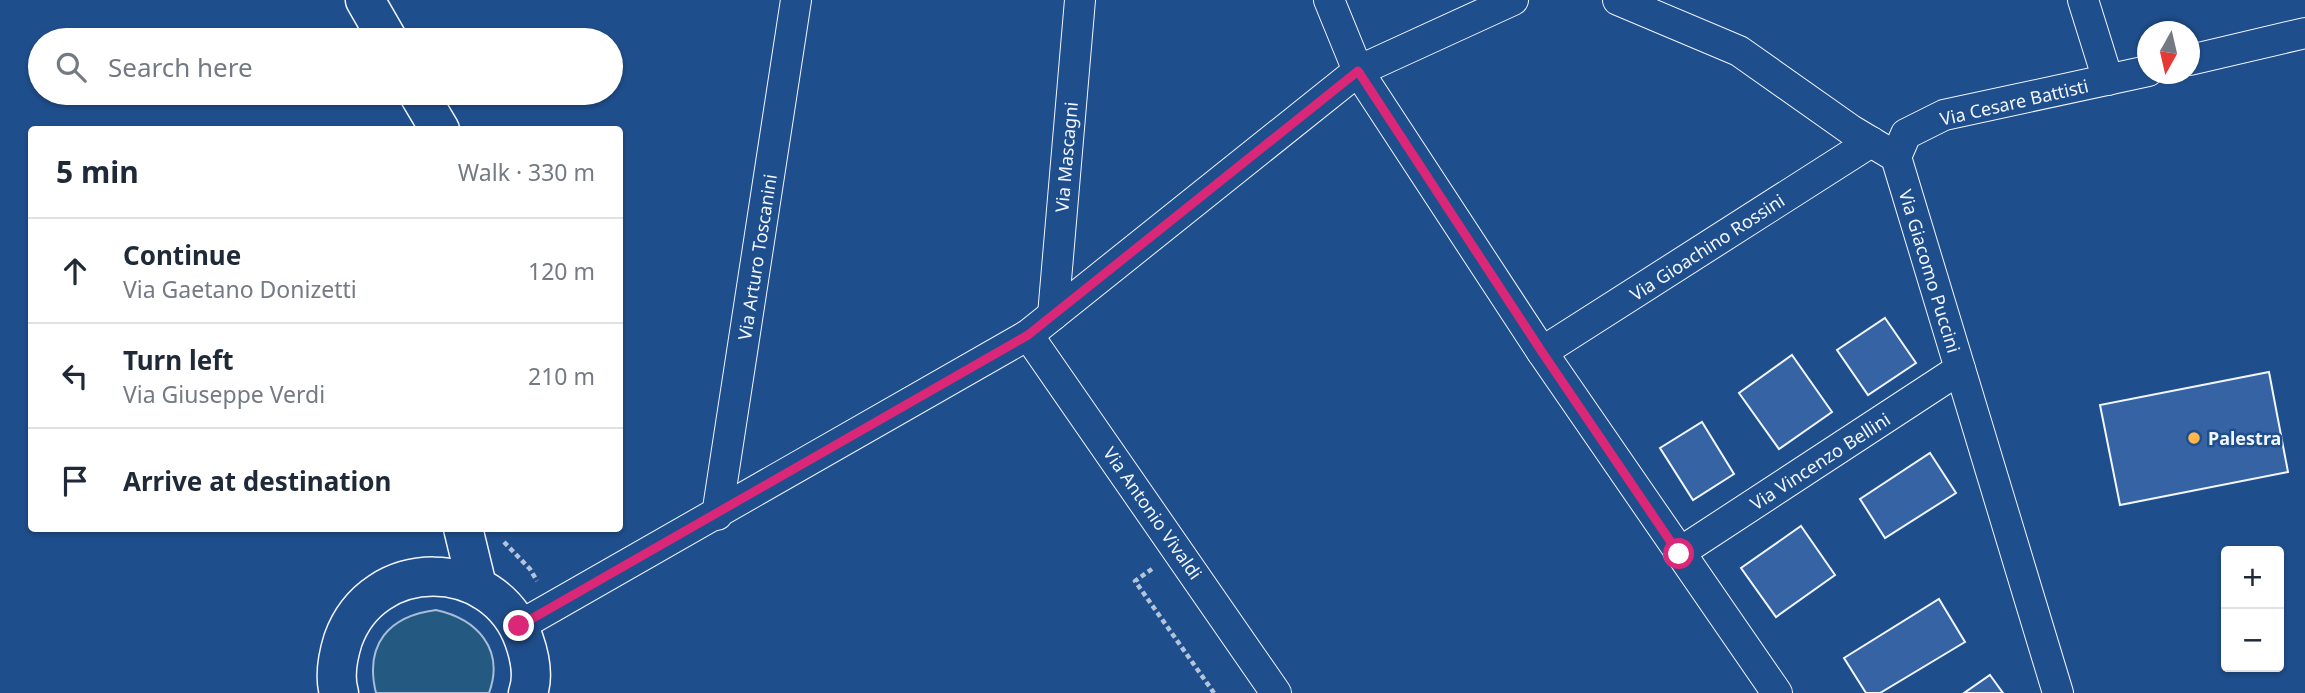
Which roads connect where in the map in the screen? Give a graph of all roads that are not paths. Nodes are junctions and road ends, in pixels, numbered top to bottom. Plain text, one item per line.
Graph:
1 (365, 0) edge
2 (796, 0) edge
3 (1080, 0) edge
4 (1329, 0) edge
5 (1513, 0) edge
6 (1618, 0) edge
7 (2083, 0) edge
8 (381, 28) edge
9 (2305, 33) edge
10 (2200, 58) edge
11 (1358, 71) junction
12 (2137, 73) edge
13 (2108, 80) junction
14 (425, 105) edge
15 (438, 126) edge
16 (1883, 149) junction
17 (1053, 315) junction
18 (1028, 335) junction
19 (1542, 352) junction
20 (1960, 369) junction
21 (717, 515) junction
22 (448, 532) edge
23 (464, 532) edge
24 (1679, 554) junction
25 (425, 576) junction
26 (477, 586) junction
27 (519, 626) junction
28 (340, 693) edge
29 (528, 693) edge
30 (1276, 693) edge
31 (1777, 693) edge
32 (2057, 693) edge

1 - 8 street
2 - 21 street, Via Arturo Toscanini
3 - 17 street, Via Mascagni
4 - 11 street
5 - 11 street
6 - 16 street
7 - 13 street
9 - 10 street
11 - 17 street
11 - 19 street
12 - 13 street, Via Cesare Battisti
13 - 16 street, Via Cesare Battisti
14 - 15 street
16 - 19 street, Via Gioachino Rossini
16 - 20 street, Via Giacomo Puccini
17 - 18 street
18 - 21 street
18 - 30 street, Via Antonio Vivaldi
19 - 24 street
20 - 24 street, Via Vincenzo Bellini
20 - 32 street, Via Giacomo Puccini
21 - 27 street
22 - 25 street
23 - 26 street
24 - 31 street
25 - 26 street
25 - 28 street
26 - 27 street
27 - 29 street

